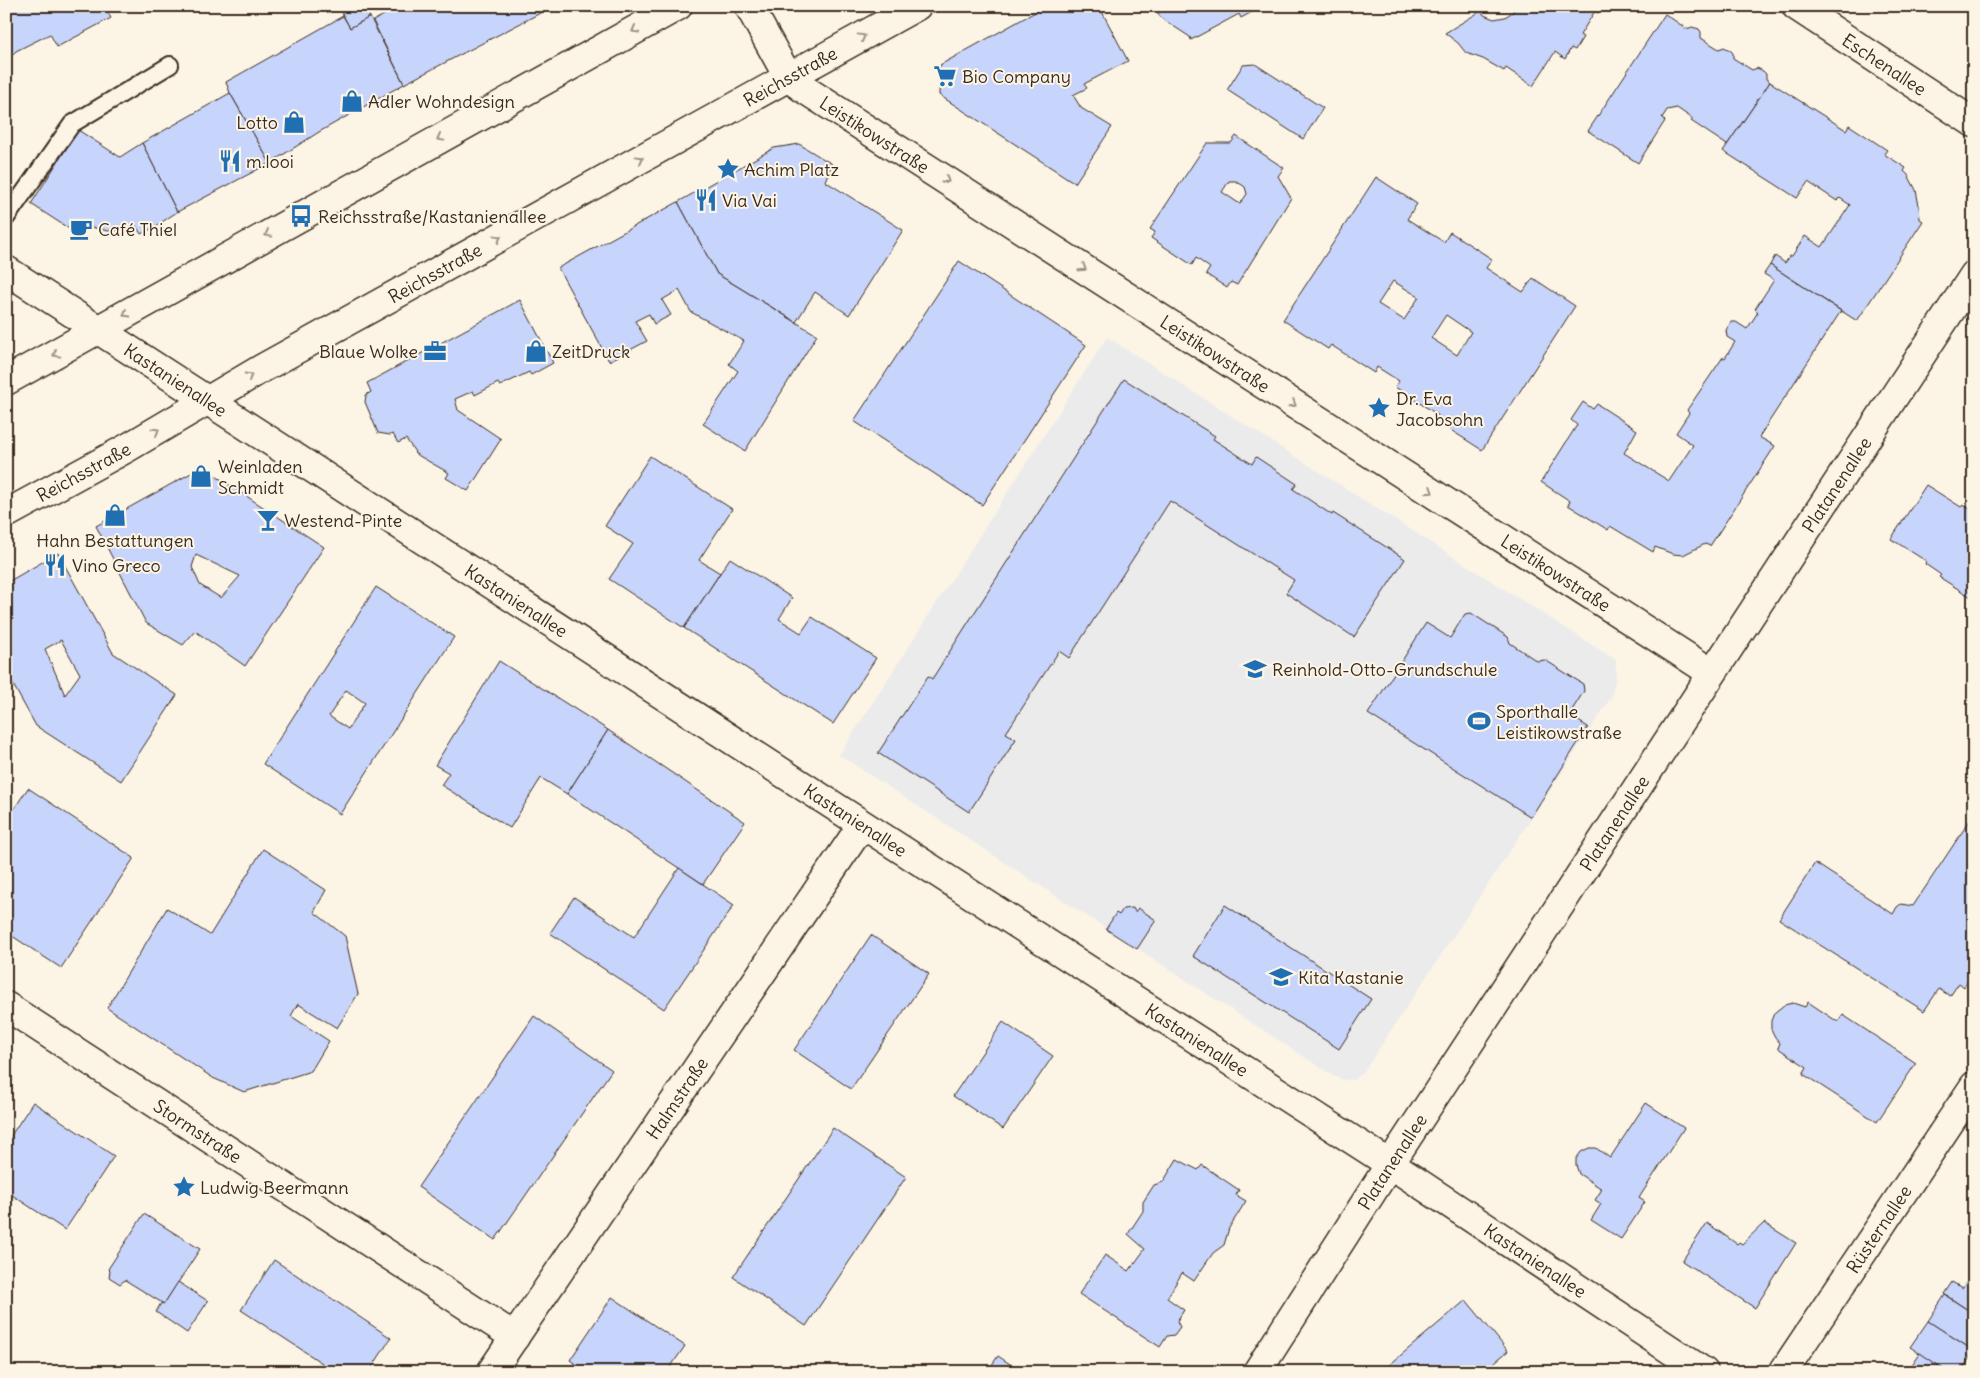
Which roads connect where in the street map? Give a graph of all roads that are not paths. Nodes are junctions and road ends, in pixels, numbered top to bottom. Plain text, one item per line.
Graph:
1 (678, 6) edge
2 (749, 6) edge
3 (918, 6) edge
4 (1796, 6) edge
5 (170, 65) dead end
6 (788, 77) junction
7 (1974, 123) edge
8 (6, 218) edge
9 (6, 270) edge
10 (1974, 275) edge
11 (98, 330) junction
12 (6, 381) edge
13 (206, 400) junction
14 (6, 514) edge
15 (1712, 673) junction
16 (862, 825) junction
17 (6, 1006) edge
18 (1974, 1086) edge
19 (1390, 1164) junction
20 (516, 1337) junction
21 (491, 1372) edge
22 (1256, 1372) edge
23 (1704, 1372) edge
24 (1783, 1372) edge

1 -> 11 street
2 - 6 street, Leistikowstraße
6 -> 3 street, Reichsstraße
4 - 7 street, Eschenallee
5 - 8 lane
13 -> 6 street, Reichsstraße
6 -> 15 street, Leistikowstraße
9 - 11 street, Kastanienallee
10 - 15 street, Platanenallee
11 -> 12 street
11 - 13 street, Kastanienallee
14 -> 13 street, Reichsstraße
13 - 16 street, Kastanienallee
15 - 19 street, Platanenallee
16 - 19 street, Kastanienallee
16 - 20 street, Halmstraße
17 - 20 street, Stormstraße
18 - 24 street, Rüsternallee
19 - 22 street, Platanenallee
19 - 23 street, Kastanienallee
20 - 21 street, Halmstraße

